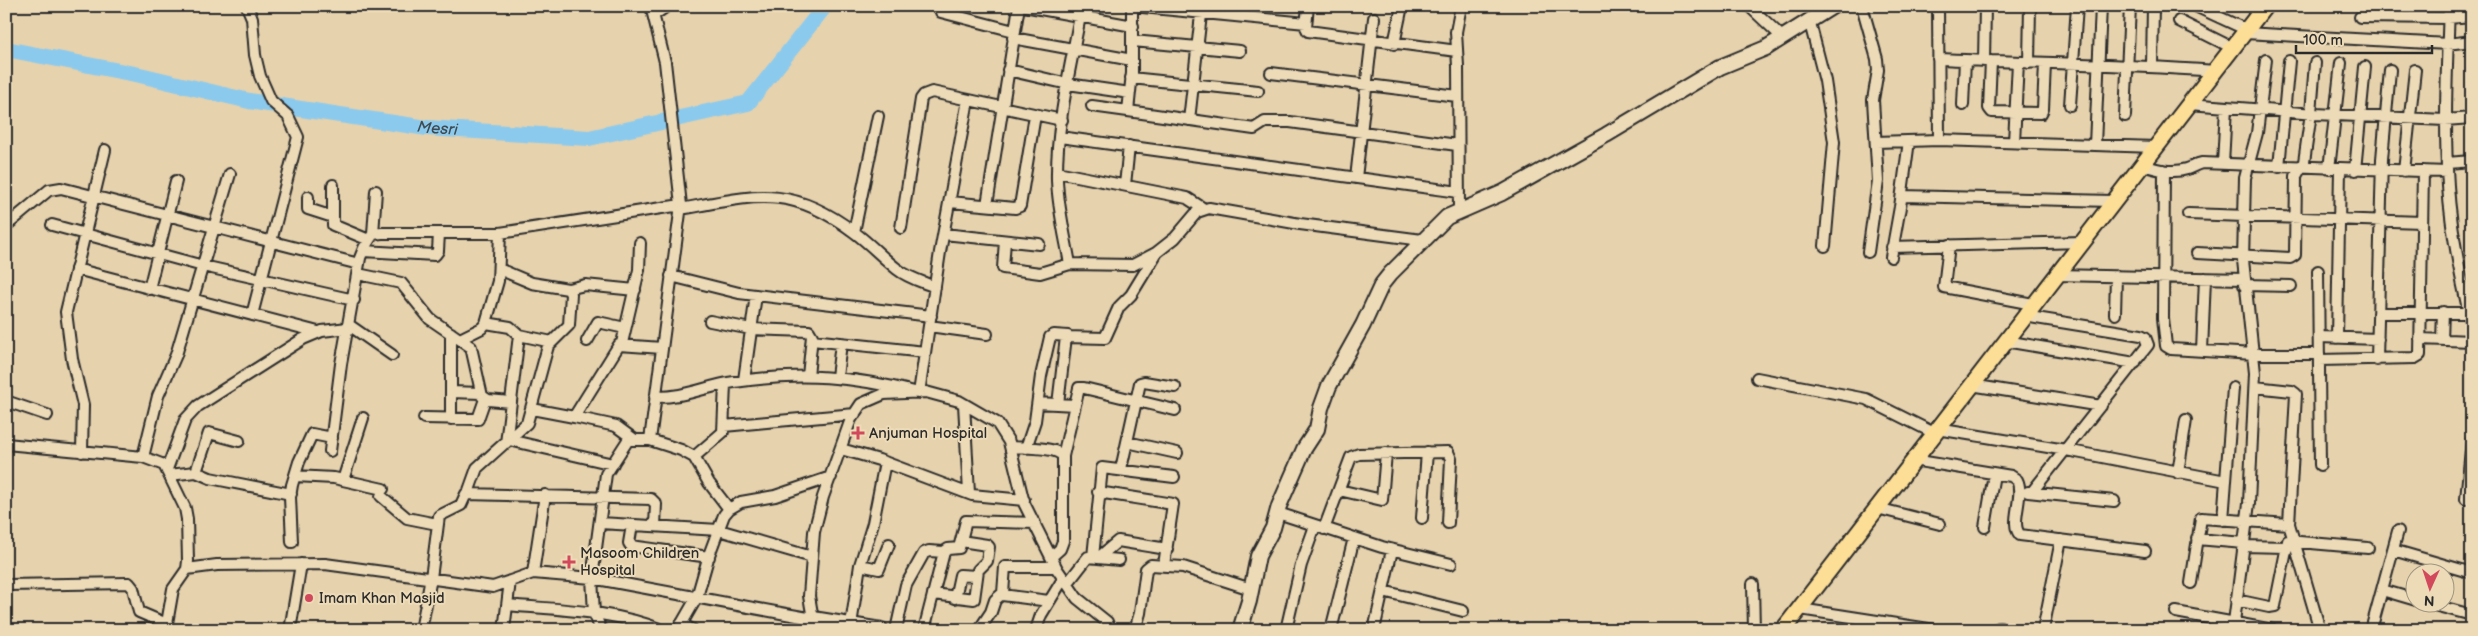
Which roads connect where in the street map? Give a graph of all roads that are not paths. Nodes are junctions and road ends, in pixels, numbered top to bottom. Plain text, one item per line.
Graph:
1 (247, 6) edge
2 (667, 6) edge
3 (1019, 6) edge
4 (1024, 6) edge
5 (1132, 6) edge
6 (1308, 6) edge
7 (1402, 6) edge
8 (1461, 6) edge
9 (1749, 6) edge
10 (1833, 6) edge
11 (1862, 6) edge
12 (1938, 6) edge
13 (1985, 6) edge
14 (2030, 6) edge
15 (2077, 6) edge
16 (2101, 6) edge
17 (2130, 6) edge
18 (2153, 6) edge
19 (2195, 6) edge
20 (2266, 6) edge
21 (2399, 6) edge
22 (2449, 6) edge
23 (1041, 8) edge
24 (1063, 10) edge
25 (1202, 10) edge
26 (652, 11) edge
27 (941, 12) dead end
28 (1083, 13) edge
29 (1811, 14) edge
30 (2472, 16) edge
31 (2360, 17) dead end
32 (1374, 18) dead end
33 (2399, 18) junction
34 (2448, 18) junction
35 (2180, 21) dead end
36 (1306, 23) junction
37 (1133, 26) junction
38 (2246, 31) junction
39 (1014, 34) junction
40 (1782, 37) junction
41 (1133, 41) junction
42 (1371, 41) junction
43 (2472, 41) edge
44 (1394, 44) junction
45 (2448, 44) junction
46 (1197, 47) junction
47 (2233, 48) junction
48 (1074, 49) junction
49 (1240, 51) dead end
50 (1456, 51) junction
51 (1938, 59) junction
52 (1132, 60) junction
53 (1965, 60) junction
54 (2266, 60) dead end
55 (1988, 61) junction
56 (2289, 61) dead end
57 (2018, 62) junction
58 (2030, 63) junction
59 (2315, 63) dead end
60 (2341, 63) dead end
61 (2045, 64) junction
62 (2127, 64) junction
63 (2073, 65) junction
64 (2098, 66) junction
65 (2152, 66) junction
66 (2365, 67) dead end
67 (1008, 70) junction
68 (2390, 70) dead end
69 (2415, 70) dead end
70 (2215, 71) junction
71 (1270, 73) dead end
72 (1131, 78) junction
73 (1068, 84) junction
74 (1193, 84) junction
75 (1366, 86) junction
76 (1258, 90) dead end
77 (1130, 93) junction
78 (1457, 96) junction
79 (968, 100) junction
80 (2189, 104) junction
81 (1963, 105) dead end
82 (2070, 105) dead end
83 (1092, 106) dead end
84 (2226, 107) junction
85 (1002, 108) junction
86 (2260, 110) junction
87 (1128, 111) junction
88 (2285, 112) junction
89 (2015, 113) junction
90 (2311, 113) junction
91 (1035, 115) junction
92 (2336, 115) junction
93 (878, 116) dead end
94 (2125, 116) dead end
95 (2360, 116) junction
96 (2385, 117) junction
97 (2411, 118) junction
98 (2472, 118) edge
99 (1062, 120) junction
100 (1189, 120) junction
101 (2445, 120) junction
102 (1361, 131) junction
103 (1060, 136) junction
104 (1939, 140) junction
105 (1909, 141) junction
106 (1876, 142) junction
107 (2014, 142) junction
108 (2095, 144) junction
109 (1457, 145) junction
110 (1129, 146) junction
111 (2156, 147) junction
112 (105, 150) dead end
113 (2472, 161) edge
114 (2223, 164) junction
115 (2142, 165) junction
116 (2247, 165) junction
117 (2279, 167) junction
118 (2447, 167) junction
119 (2300, 168) junction
120 (2329, 169) junction
121 (2340, 169) junction
122 (2164, 170) junction
123 (2355, 170) junction
124 (2382, 170) junction
125 (2404, 171) junction
126 (2423, 171) junction
127 (1057, 172) junction
128 (230, 174) dead end
129 (1356, 178) junction
130 (176, 181) dead end
131 (333, 185) dead end
132 (1125, 185) junction
133 (376, 191) dead end
134 (1459, 192) junction
135 (1902, 196) junction
136 (94, 197) junction
137 (308, 198) dead end
138 (2114, 201) junction
139 (950, 202) junction
140 (987, 205) junction
141 (681, 207) junction
142 (1204, 209) junction
143 (1459, 212) junction
144 (2188, 214) dead end
145 (167, 216) junction
146 (2244, 216) junction
147 (332, 217) junction
148 (2295, 218) junction
149 (2340, 221) junction
150 (2380, 222) junction
151 (2422, 222) junction
152 (52, 224) dead end
153 (6, 226) edge
154 (214, 228) junction
155 (901, 228) dead end
156 (854, 232) junction
157 (439, 233) junction
158 (500, 233) junction
159 (85, 234) junction
160 (944, 234) junction
161 (371, 237) junction
162 (1422, 240) junction
163 (1005, 241) junction
164 (2082, 242) junction
165 (271, 243) junction
166 (640, 243) dead end
167 (1039, 244) dead end
168 (1825, 246) dead end
169 (1949, 246) junction
170 (363, 251) junction
171 (1868, 252) dead end
172 (157, 253) junction
173 (1156, 253) junction
174 (2197, 253) dead end
175 (2243, 256) junction
176 (1070, 264) junction
177 (203, 266) junction
178 (76, 269) junction
179 (358, 269) junction
180 (499, 269) junction
181 (2318, 271) dead end
182 (2056, 275) junction
183 (671, 276) junction
184 (2116, 276) junction
185 (2163, 277) junction
186 (2205, 278) junction
187 (261, 280) junction
188 (2244, 282) junction
189 (936, 285) junction
190 (2290, 286) dead end
191 (149, 289) junction
192 (568, 289) junction
193 (634, 290) junction
194 (756, 295) junction
195 (354, 300) junction
196 (193, 301) junction
197 (2029, 310) junction
198 (2378, 312) junction
199 (2421, 312) junction
200 (2443, 312) junction
201 (2470, 313) edge
202 (2115, 314) dead end
203 (252, 315) junction
204 (710, 321) dead end
205 (930, 321) junction
206 (486, 323) junction
207 (348, 326) junction
208 (2472, 326) edge
209 (626, 328) junction
210 (751, 329) junction
211 (318, 332) junction
212 (451, 333) junction
213 (519, 334) junction
214 (987, 334) dead end
215 (1068, 336) junction
216 (2319, 337) junction
217 (2337, 338) junction
218 (460, 339) junction
219 (2378, 339) junction
220 (2420, 339) junction
221 (812, 340) junction
222 (2442, 340) junction
223 (588, 341) dead end
224 (2005, 341) junction
225 (2472, 341) edge
226 (552, 342) junction
227 (622, 343) junction
228 (841, 343) junction
229 (662, 348) junction
230 (2202, 351) junction
231 (924, 352) junction
232 (2254, 354) junction
233 (392, 355) dead end
234 (2319, 357) junction
235 (2378, 360) junction
236 (2135, 363) junction
237 (808, 376) junction
238 (837, 377) junction
239 (1757, 378) dead end
240 (744, 380) junction
241 (725, 384) junction
242 (1971, 385) junction
243 (1175, 387) dead end
244 (2255, 387) junction
245 (2233, 388) dead end
246 (451, 392) junction
247 (919, 393) junction
248 (483, 396) junction
249 (655, 397) junction
250 (1136, 400) junction
251 (6, 401) edge
252 (510, 402) junction
253 (1038, 403) junction
254 (964, 404) junction
255 (1058, 404) junction
256 (1074, 406) junction
257 (2101, 406) junction
258 (532, 410) junction
259 (1174, 410) dead end
260 (855, 414) junction
261 (46, 415) dead end
262 (574, 417) junction
263 (363, 418) dead end
264 (424, 418) dead end
265 (451, 419) junction
266 (2186, 420) dead end
267 (724, 426) junction
268 (1936, 431) junction
269 (332, 438) junction
270 (635, 440) junction
271 (650, 440) junction
272 (2472, 440) edge
273 (239, 441) dead end
274 (507, 441) junction
275 (1127, 442) junction
276 (6, 444) edge
277 (1011, 447) junction
278 (1026, 448) junction
279 (841, 450) junction
280 (2066, 450) junction
281 (330, 451) dead end
282 (82, 452) junction
283 (1426, 452) junction
284 (1177, 453) dead end
285 (1386, 453) junction
286 (1063, 456) junction
287 (143, 457) junction
288 (694, 457) junction
289 (1913, 460) junction
290 (885, 462) junction
291 (613, 464) junction
292 (2320, 465) dead end
293 (1121, 469) junction
294 (168, 472) junction
295 (196, 472) junction
296 (2178, 473) junction
297 (1994, 474) junction
298 (295, 476) junction
299 (831, 477) junction
300 (1174, 477) dead end
301 (343, 480) junction
302 (2226, 481) junction
303 (1339, 490) junction
304 (2020, 491) junction
305 (1098, 492) junction
306 (2032, 492) junction
307 (468, 493) junction
308 (290, 494) junction
309 (969, 494) junction
310 (545, 495) junction
311 (603, 498) junction
312 (2466, 499) dead end
313 (1024, 500) junction
314 (2114, 502) dead end
315 (1876, 508) junction
316 (729, 509) junction
317 (1278, 514) junction
318 (1422, 518) dead end
319 (2223, 520) junction
320 (1448, 522) dead end
321 (2246, 522) junction
322 (600, 523) junction
323 (1035, 523) junction
324 (437, 524) junction
325 (1940, 524) dead end
326 (2289, 524) junction
327 (632, 525) junction
328 (655, 526) junction
329 (1320, 527) junction
330 (1985, 528) dead end
331 (718, 530) junction
332 (2398, 530) dead end
333 (1354, 538) junction
334 (2197, 539) junction
335 (2061, 540) junction
336 (961, 541) junction
337 (292, 542) dead end
338 (889, 544) dead end
339 (2243, 544) junction
340 (2290, 544) junction
341 (2368, 548) dead end
342 (1167, 549) junction
343 (1392, 550) junction
344 (2393, 550) junction
345 (2146, 551) dead end
346 (944, 552) junction
347 (709, 557) junction
348 (812, 557) junction
349 (1096, 558) junction
350 (1119, 560) dead end
351 (1053, 562) junction
352 (301, 564) junction
353 (1451, 564) dead end
354 (860, 565) junction
355 (1164, 565) junction
356 (187, 569) junction
357 (533, 573) junction
358 (2472, 573) edge
359 (977, 576) junction
360 (432, 578) junction
361 (592, 578) junction
362 (510, 581) junction
363 (1065, 581) junction
364 (2191, 583) dead end
365 (1753, 584) dead end
366 (6, 585) edge
367 (1251, 589) junction
368 (2382, 590) junction
369 (1383, 591) junction
370 (933, 594) junction
371 (1002, 595) junction
372 (697, 597) junction
373 (2406, 597) edge
374 (955, 598) junction
375 (2236, 600) junction
376 (1049, 601) junction
377 (506, 605) junction
378 (1800, 609) junction
379 (1463, 611) dead end
380 (2456, 611) edge
381 (2176, 612) dead end
382 (594, 613) junction
383 (2472, 615) edge
384 (812, 624) edge
385 (851, 624) junction
386 (2234, 626) edge
387 (680, 627) edge
388 (167, 628) edge
389 (290, 630) edge
390 (421, 630) edge
391 (504, 630) edge
392 (601, 630) edge
393 (662, 630) edge
394 (693, 630) edge
395 (881, 630) edge
396 (896, 630) edge
397 (924, 630) edge
398 (979, 630) edge
399 (1036, 630) edge
400 (1110, 630) edge
401 (1135, 630) edge
402 (1241, 630) edge
403 (1286, 630) edge
404 (1331, 630) edge
405 (1374, 630) edge
406 (1754, 630) edge
407 (1783, 630) edge
408 (1935, 630) edge
409 (1994, 630) edge
410 (2011, 630) edge
411 (2042, 630) edge
412 (2273, 630) edge
413 (2320, 630) edge
414 (2371, 630) edge

1 - 165 street
2 - 26 street
3 - 39 street
4 - 23 street
5 - 25 street
5 - 37 street
6 - 36 street
7 - 44 street
8 - 50 street
9 - 40 street
10 - 29 street
11 - 106 street
12 - 51 street
13 - 55 street
14 - 58 street
15 - 63 street
16 - 64 street
17 - 62 street
18 - 65 street
19 - 38 street
20 - 38 main road
21 - 33 street
22 - 34 street
23 - 24 street
24 - 28 street
25 - 36 street
25 - 46 street
26 - 141 street
27 - 39 street
28 - 37 street
28 - 48 street
29 - 40 street
29 - 168 street
30 - 34 street
31 - 33 street
32 - 42 street
33 - 34 street
34 - 45 street
35 - 47 street
36 - 42 street
37 - 41 street
38 - 45 street
38 - 47 main road
39 - 48 street
39 - 67 street
40 - 143 street
41 - 46 street
41 - 52 street
42 - 44 street
42 - 75 street
43 - 45 street
44 - 50 street
45 - 101 street
46 - 49 street
46 - 74 street
47 - 70 main road
48 - 52 street
48 - 73 street
50 - 78 street
51 - 53 street
51 - 104 street
52 - 72 street
53 - 55 street
53 - 81 street
54 - 86 street
55 - 57 street
55 - 89 street
56 - 88 street
57 - 58 street
57 - 89 street
58 - 61 street
59 - 90 street
60 - 92 street
61 - 63 street
61 - 89 street
62 - 64 street
62 - 65 street
62 - 94 street
63 - 64 street
63 - 82 street
64 - 108 street
65 - 70 street
66 - 95 street
67 - 73 street
67 - 85 street
68 - 96 street
69 - 97 street
70 - 80 main road
71 - 75 street
72 - 74 street
72 - 77 street
73 - 77 street
73 - 99 street
74 - 76 street
74 - 100 street
75 - 78 street
75 - 102 street
77 - 87 street
78 - 109 street
79 - 85 street
79 - 139 street
79 - 155 street
80 - 84 street
80 - 111 main road
83 - 87 street
84 - 86 street
84 - 114 street
85 - 91 street
85 - 140 street
86 - 88 street
86 - 116 street
87 - 100 street
88 - 90 street
88 - 117 street
89 - 107 street
90 - 92 street
90 - 119 street
91 - 99 street
91 - 140 street
92 - 95 street
92 - 120 street
93 - 156 street
95 - 96 street
95 - 123 street
96 - 97 street
96 - 124 street
97 - 101 street
97 - 125 street
98 - 101 street
99 - 103 street
100 - 102 street
101 - 118 street
102 - 109 street
102 - 129 street
103 - 110 street
103 - 127 street
104 - 105 street
104 - 107 street
105 - 106 street
105 - 135 street
106 - 171 street
107 - 108 street
108 - 111 street
109 - 134 street
110 - 129 street
110 - 132 street
111 - 115 main road
112 - 136 street
113 - 118 street
114 - 116 street
114 - 122 street
115 - 122 street
115 - 138 main road
116 - 117 street
116 - 146 street
117 - 119 street
118 - 126 street
118 - 201 street
119 - 120 street
119 - 148 street
120 - 121 street
121 - 123 street
121 - 149 street
122 - 185 street
123 - 124 street
124 - 125 street
124 - 150 street
125 - 126 street
126 - 151 street
127 - 132 street
127 - 176 street
128 - 154 street
129 - 134 street
130 - 145 street
131 - 147 street
132 - 142 street
133 - 161 street
134 - 143 street
135 - 138 street
135 - 169 street
136 - 145 street
136 - 153 street
136 - 159 street
137 - 147 street
138 - 164 main road
139 - 140 street
139 - 160 street
141 - 156 street
141 - 158 street
141 - 183 street
142 - 162 street
142 - 173 street
143 - 162 street
144 - 146 street
145 - 154 street
145 - 172 street
146 - 148 street
146 - 175 street
147 - 161 street
148 - 149 street
148 - 175 street
149 - 150 street
149 - 217 street
150 - 151 street
150 - 198 street
151 - 199 street
152 - 159 street
154 - 165 street
154 - 177 street
156 - 189 street
157 - 158 street
157 - 161 street
157 - 170 street
158 - 180 street
159 - 172 street
159 - 178 street
160 - 163 street
160 - 189 street
161 - 170 street
162 - 317 street
163 - 167 street
163 - 176 street
164 - 169 street
164 - 182 main road
165 - 179 street
165 - 187 street
166 - 193 street
169 - 197 street
170 - 179 street
172 - 177 street
172 - 191 street
173 - 176 street
173 - 215 street
174 - 175 street
175 - 188 street
177 - 187 street
177 - 196 street
178 - 191 street
178 - 282 street
179 - 195 street
179 - 212 street
180 - 192 street
180 - 206 street
181 - 216 street
182 - 184 street
182 - 197 main road
183 - 194 street
183 - 229 street
184 - 185 street
184 - 202 street
185 - 186 street
185 - 230 street
186 - 188 street
186 - 230 street
187 - 195 street
187 - 203 street
188 - 190 street
188 - 232 street
189 - 205 street
191 - 196 street
192 - 193 street
192 - 226 street
193 - 209 street
194 - 205 street
194 - 210 street
195 - 207 street
196 - 203 street
196 - 287 street
197 - 224 main road
197 - 236 street
198 - 199 street
198 - 219 street
199 - 200 street
199 - 220 street
200 - 201 street
200 - 222 street
201 - 208 street
203 - 211 street
204 - 210 street
205 - 214 street
205 - 231 street
206 - 213 street
206 - 218 street
207 - 211 street
207 - 233 street
207 - 269 street
209 - 223 street
209 - 227 street
210 - 221 street
210 - 240 street
211 - 294 street
212 - 218 street
212 - 246 street
213 - 226 street
213 - 252 street
215 - 253 street
215 - 255 street
216 - 217 street
216 - 234 street
217 - 219 street
218 - 248 street
219 - 235 street
220 - 222 street
220 - 235 street
221 - 228 street
221 - 237 street
222 - 225 street
224 - 236 street
224 - 242 main road
226 - 258 street
227 - 229 street
227 - 262 street
228 - 231 street
228 - 238 street
229 - 249 street
230 - 232 street
231 - 247 street
232 - 234 street
232 - 244 street
234 - 235 street
234 - 292 street
236 - 257 street
237 - 238 street
237 - 240 street
238 - 247 street
239 - 268 street
240 - 241 street
241 - 249 street
241 - 267 street
242 - 257 street
242 - 268 main road
243 - 250 street
244 - 321 street
244 - 326 street
245 - 302 street
246 - 248 street
246 - 265 street
247 - 254 street
247 - 260 street
248 - 252 street
248 - 265 street
249 - 271 street
250 - 256 street
250 - 259 street
250 - 275 street
251 - 261 street
252 - 274 street
253 - 255 street
253 - 278 street
254 - 277 street
254 - 309 street
255 - 256 street
256 - 286 street
257 - 280 street
258 - 262 street
258 - 274 street
260 - 267 street
260 - 279 street
262 - 270 street
263 - 301 street
264 - 265 street
266 - 296 street
267 - 288 street
268 - 280 street
268 - 289 main road
269 - 281 street
269 - 298 street
270 - 271 street
270 - 291 street
271 - 288 street
272 - 312 street
273 - 295 street
274 - 291 street
274 - 307 street
275 - 284 street
275 - 293 street
276 - 282 street
277 - 278 street
277 - 313 street
278 - 286 street
279 - 290 street
279 - 299 street
280 - 296 street
280 - 306 street
282 - 287 street
283 - 285 street
283 - 318 street
283 - 320 street
285 - 303 street
285 - 303 street
286 - 351 street
287 - 294 street
288 - 316 street
289 - 297 street
289 - 315 main road
290 - 309 street
290 - 354 street
291 - 311 street
293 - 300 street
293 - 305 street
294 - 295 street
294 - 356 street
295 - 308 street
296 - 302 street
297 - 304 street
297 - 330 street
298 - 301 street
298 - 308 street
299 - 316 street
299 - 348 street
301 - 324 street
302 - 319 street
303 - 329 street
304 - 306 street
304 - 335 street
305 - 342 street
305 - 349 street
306 - 314 street
307 - 310 street
307 - 324 street
308 - 337 street
309 - 313 street
310 - 311 street
310 - 357 street
311 - 322 street
311 - 328 street
313 - 323 street
315 - 325 street
315 - 378 main road
316 - 331 street
317 - 329 street
317 - 367 street
319 - 321 street
319 - 334 street
321 - 326 street
321 - 339 street
322 - 327 street
322 - 361 street
323 - 336 street
323 - 351 street
324 - 360 street
326 - 340 street
327 - 328 street
327 - 347 street
328 - 331 street
329 - 333 street
329 - 403 street
331 - 347 street
331 - 348 street
332 - 344 street
333 - 343 street
333 - 404 street
334 - 339 street
334 - 364 street
335 - 345 street
335 - 411 street
336 - 346 street
336 - 359 street
338 - 354 street
339 - 340 street
339 - 375 street
340 - 341 street
340 - 375 street
340 - 413 street
342 - 349 street
342 - 355 street
343 - 353 street
343 - 369 street
344 - 358 street
344 - 368 street
346 - 370 street
346 - 396 street
347 - 372 street
348 - 384 street
349 - 350 street
349 - 363 street
351 - 363 street
351 - 371 street
352 - 356 street
352 - 360 street
352 - 389 street
354 - 385 street
355 - 367 street
355 - 401 street
356 - 388 street
357 - 361 street
357 - 362 street
359 - 374 street
359 - 374 street
360 - 362 street
360 - 390 street
361 - 372 street
361 - 382 street
362 - 377 street
363 - 376 street
363 - 400 street
365 - 406 street
366 - 388 street
367 - 402 street
368 - 373 street
368 - 414 street
369 - 379 street
369 - 405 street
370 - 374 street
370 - 397 street
371 - 376 street
371 - 398 street
372 - 384 street
372 - 387 street
375 - 386 street
376 - 399 street
377 - 382 street
377 - 391 street
378 - 407 main road
378 - 408 street
380 - 383 street
381 - 386 street
382 - 392 street
382 - 393 street
384 - 385 street
385 - 395 street
386 - 412 street
387 - 394 street
409 - 410 street

